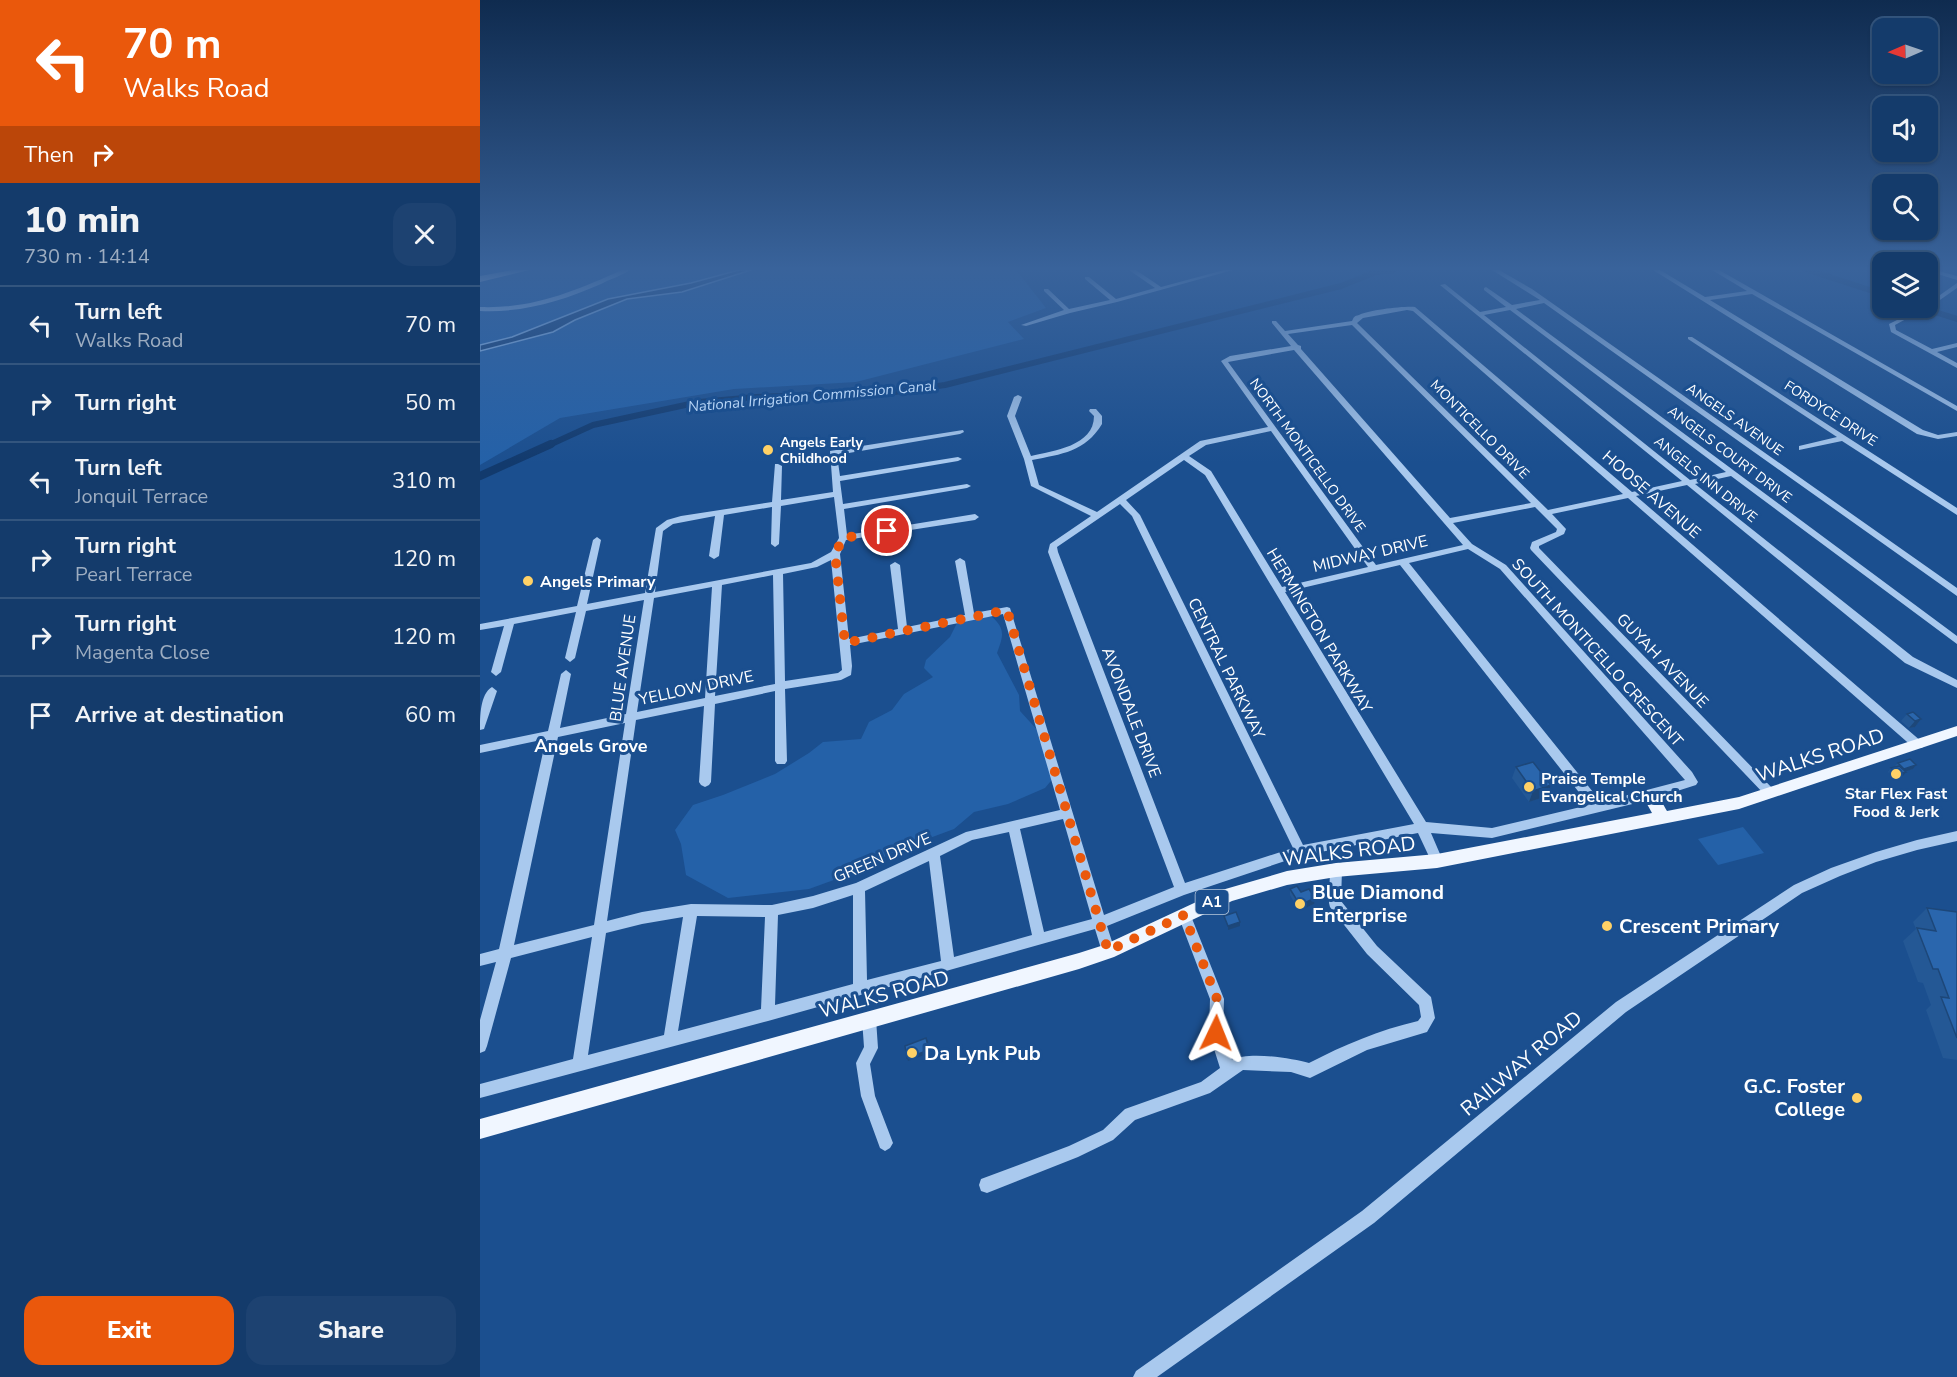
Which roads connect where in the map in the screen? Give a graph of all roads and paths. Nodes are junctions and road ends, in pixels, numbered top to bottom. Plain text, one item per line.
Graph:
1 (1286, 334) edge
2 (1365, 334) edge
3 (1444, 334) edge
4 (1503, 334) edge
5 (1547, 334) edge
6 (1591, 334) edge
7 (1763, 334) edge
8 (1826, 334) edge
9 (1899, 334) edge
10 (1690, 338) dead end
11 (1957, 345) edge
12 (1299, 347) junction
13 (1930, 352) junction
14 (1957, 366) edge
15 (1018, 398) dead end
16 (1957, 409) edge
17 (1093, 411) dead end
18 (1271, 429) junction
19 (960, 432) dead end
20 (1957, 434) edge
21 (1844, 438) junction
22 (1802, 448) dead end
23 (1185, 457) junction
24 (958, 459) dead end
25 (1028, 459) junction
26 (778, 466) dead end
27 (1732, 473) junction
28 (836, 479) junction
29 (1689, 482) junction
30 (967, 486) dead end
31 (837, 494) junction
32 (1630, 495) junction
33 (1122, 501) junction
34 (777, 504) junction
35 (1537, 504) junction
36 (840, 507) junction
37 (1957, 512) edge
38 (1546, 513) junction
39 (720, 514) junction
40 (1096, 515) junction
41 (975, 517) dead end
42 (1449, 521) junction
43 (843, 538) junction
44 (597, 540) dead end
45 (775, 544) dead end
46 (1469, 546) junction
47 (1534, 548) joint
48 (835, 554) junction
49 (714, 556) dead end
50 (960, 561) dead end
51 (1402, 561) junction
52 (896, 566) dead end
53 (1374, 568) junction
54 (778, 572) junction
55 (717, 583) junction
56 (1278, 591) junction
57 (1957, 593) edge
58 (649, 596) junction
59 (582, 609) junction
60 (970, 617) junction
61 (510, 622) junction
62 (480, 627) edge
63 (903, 631) junction
64 (1957, 641) edge
65 (845, 643) junction
66 (570, 658) dead end
67 (496, 672) dead end
68 (566, 674) dead end
69 (1957, 684) edge
70 (780, 686) junction
71 (492, 691) dead end
72 (710, 701) junction
73 (631, 717) junction
74 (480, 726) edge
75 (1957, 731) edge
76 (554, 734) junction
77 (1918, 745) junction
78 (480, 749) edge
79 (781, 761) dead end
80 (705, 782) dead end
81 (1770, 793) junction
82 (1648, 795) junction
83 (1598, 807) junction
84 (1067, 813) junction
85 (1663, 818) junction
86 (1014, 827) junction
87 (1422, 827) junction
88 (1957, 836) edge
89 (1300, 851) junction
90 (934, 854) junction
91 (1437, 861) junction
92 (1336, 870) junction
93 (859, 888) junction
94 (1181, 890) junction
95 (691, 910) junction
96 (772, 911) junction
97 (1184, 915) junction
98 (1101, 922) junction
99 (600, 930) junction
100 (1039, 939) junction
101 (1108, 951) junction
102 (505, 954) junction
103 (480, 960) edge
104 (948, 965) junction
105 (860, 988) junction
106 (768, 1014) junction
107 (869, 1019) junction
108 (670, 1039) junction
109 (480, 1046) edge
110 (580, 1062) junction
111 (1228, 1071) junction
112 (480, 1090) edge
113 (480, 1129) edge
114 (885, 1143) dead end
115 (987, 1185) dead end
116 (1142, 1377) edge

1 - 12 street, SOUTH MONTICELLO CRESCENT
2 - 35 street, MONTICELLO DRIVE
3 - 32 street, HOOSE AVENUE
4 - 29 street, ANGELS INN DRIVE
5 - 27 street, ANGELS COURT DRIVE
6 - 57 street, ANGELS AVENUE
7 - 20 street
8 - 16 street
9 - 13 street
10 - 21 street, FORDYCE DRIVE
11 - 13 street
12 - 18 street, NORTH MONTICELLO DRIVE
12 - 42 street, SOUTH MONTICELLO CRESCENT
13 - 14 street
15 - 25 street
17 - 25 street
18 - 23 street
18 - 53 street, NORTH MONTICELLO DRIVE
19 - 28 street
21 - 22 street
21 - 37 street, FORDYCE DRIVE
23 - 33 street
23 - 56 street, HERMINGTON PARKWAY
24 - 28 street
25 - 40 street
26 - 34 street
27 - 29 street
27 - 64 street, ANGELS COURT DRIVE
28 - 31 street
29 - 32 street
29 - 69 street, ANGELS INN DRIVE
30 - 36 street
31 - 34 street, BLUE AVENUE
31 - 36 street
32 - 38 street
32 - 77 street, HOOSE AVENUE
33 - 40 street
33 - 89 street, CENTRAL PARKWAY
34 - 39 street, BLUE AVENUE
34 - 45 street
35 - 38 street, MONTICELLO DRIVE
35 - 42 street
36 - 43 street
38 - 47 street, MONTICELLO DRIVE
39 - 49 street
39 - 58 street, BLUE AVENUE
40 - 94 street, AVONDALE DRIVE
41 - 43 street
42 - 46 street, SOUTH MONTICELLO CRESCENT
43 - 48 street
44 - 59 street
46 - 51 street, MIDWAY DRIVE
46 - 82 street, SOUTH MONTICELLO CRESCENT
47 - 81 street, GUYAH AVENUE
48 - 54 street
48 - 65 street
50 - 60 street
51 - 53 street, MIDWAY DRIVE
51 - 83 street
52 - 63 street
53 - 56 street, MIDWAY DRIVE
54 - 55 street
54 - 70 street
55 - 58 street
55 - 72 street
56 - 87 street, HERMINGTON PARKWAY
58 - 59 street
58 - 73 street, BLUE AVENUE
59 - 61 street
59 - 66 street
60 - 63 street
60 - 84 street
61 - 62 street
61 - 67 street
63 - 65 street
65 - 70 street, YELLOW DRIVE
68 - 76 street
70 - 72 street, YELLOW DRIVE
70 - 79 street
71 - 74 street
72 - 73 street, YELLOW DRIVE
72 - 80 street
73 - 76 street, YELLOW DRIVE
73 - 99 street, BLUE AVENUE
75 - 77 main road, WALKS ROAD / A1
76 - 78 street, YELLOW DRIVE
76 - 102 street
77 - 81 main road, WALKS ROAD / A1
81 - 85 main road, WALKS ROAD / A1
82 - 83 street
82 - 85 main road
83 - 87 street
84 - 86 street, GREEN DRIVE
84 - 98 street
85 - 91 main road, WALKS ROAD / A1
86 - 90 street, GREEN DRIVE
86 - 100 street
87 - 89 street
87 - 91 street, HERMINGTON PARKWAY
88 - 116 street, RAILWAY ROAD
89 - 94 street
90 - 93 street, GREEN DRIVE
90 - 104 street
91 - 92 main road, WALKS ROAD / A1
92 - 97 main road, WALKS ROAD / A1
92 - 111 street
93 - 96 street, GREEN DRIVE
93 - 105 street
94 - 98 street
95 - 96 street, GREEN DRIVE
95 - 99 street, GREEN DRIVE
95 - 108 street
96 - 106 street
97 - 101 main road, WALKS ROAD / A1
97 - 111 street
98 - 100 street
98 - 101 street
99 - 102 street, GREEN DRIVE
99 - 110 street, BLUE AVENUE
100 - 104 street
101 - 107 main road, WALKS ROAD / A1
102 - 103 street, GREEN DRIVE
102 - 109 street
104 - 105 street
105 - 106 street
106 - 108 street
107 - 113 main road, WALKS ROAD / A1
107 - 114 street
108 - 110 street
110 - 112 street
111 - 115 street

